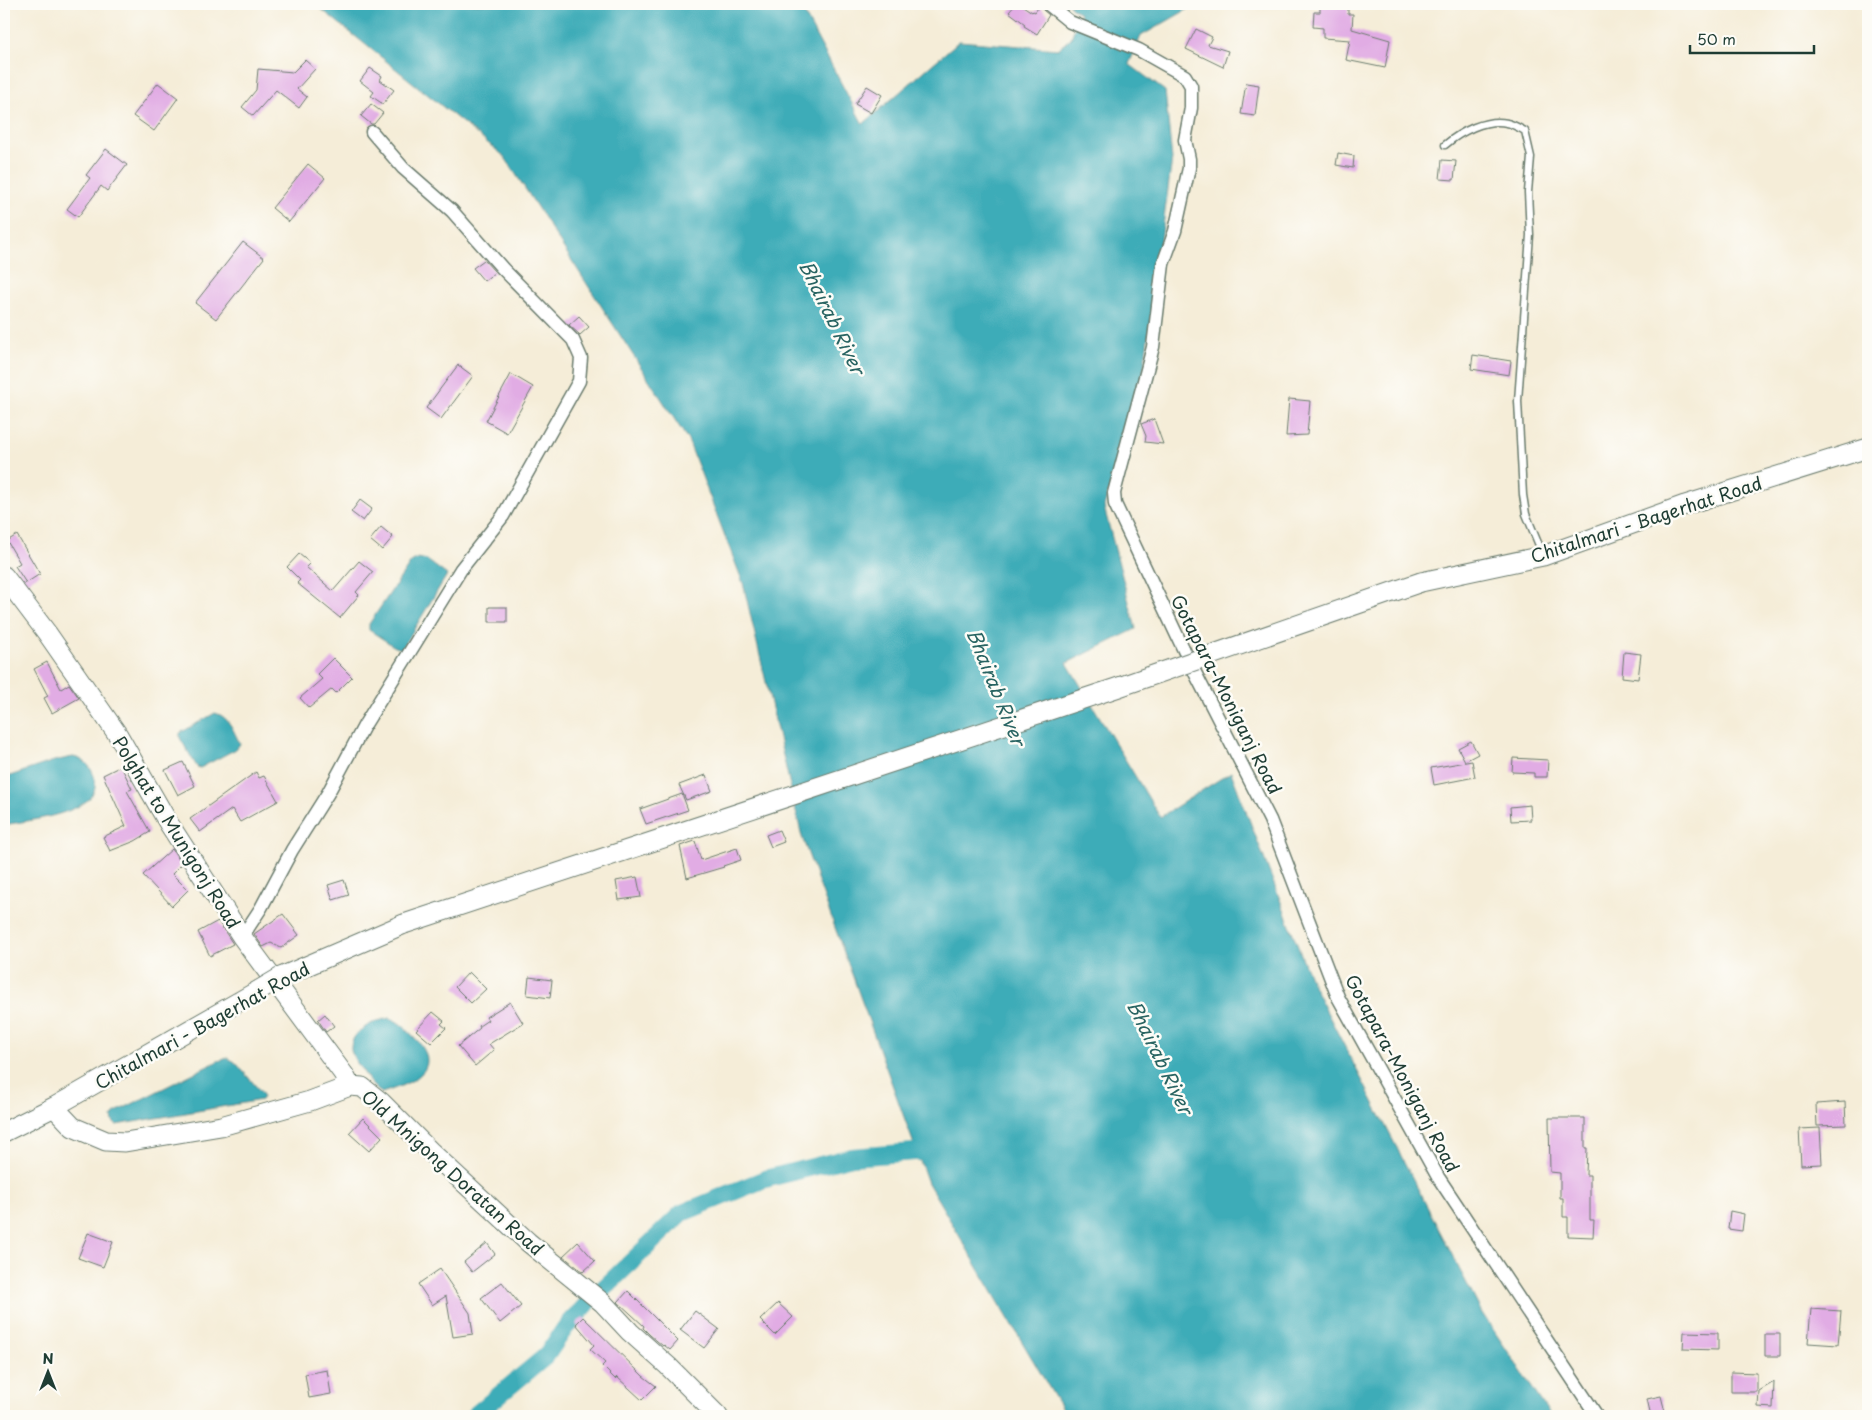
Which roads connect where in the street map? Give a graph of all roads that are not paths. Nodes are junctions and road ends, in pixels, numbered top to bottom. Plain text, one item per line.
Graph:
1 (1048, 4) edge
2 (372, 132) dead end
3 (1445, 145) dead end
4 (1868, 448) edge
5 (1543, 556) junction
6 (4, 576) edge
7 (242, 937) junction
8 (350, 1086) junction
9 (54, 1107) junction
10 (4, 1132) edge
11 (718, 1416) edge
12 (1597, 1416) edge

1 - 12 street, Gotapara-Moniganj Road
2 - 7 street
3 - 5 lane
4 - 5 main road, Chitalmari - Bagerhat Road
5 - 9 main road, Chitalmari - Bagerhat Road, bridge
6 - 7 main road, Polghat to Munigonj Road
7 - 8 main road, Polghat to Munigonj Road
8 - 9 main road, Old Mnigong Doratan Road
8 - 11 main road, Old Mnigong Doratan Road
9 - 10 main road, Chitalmari - Bagerhat Road

